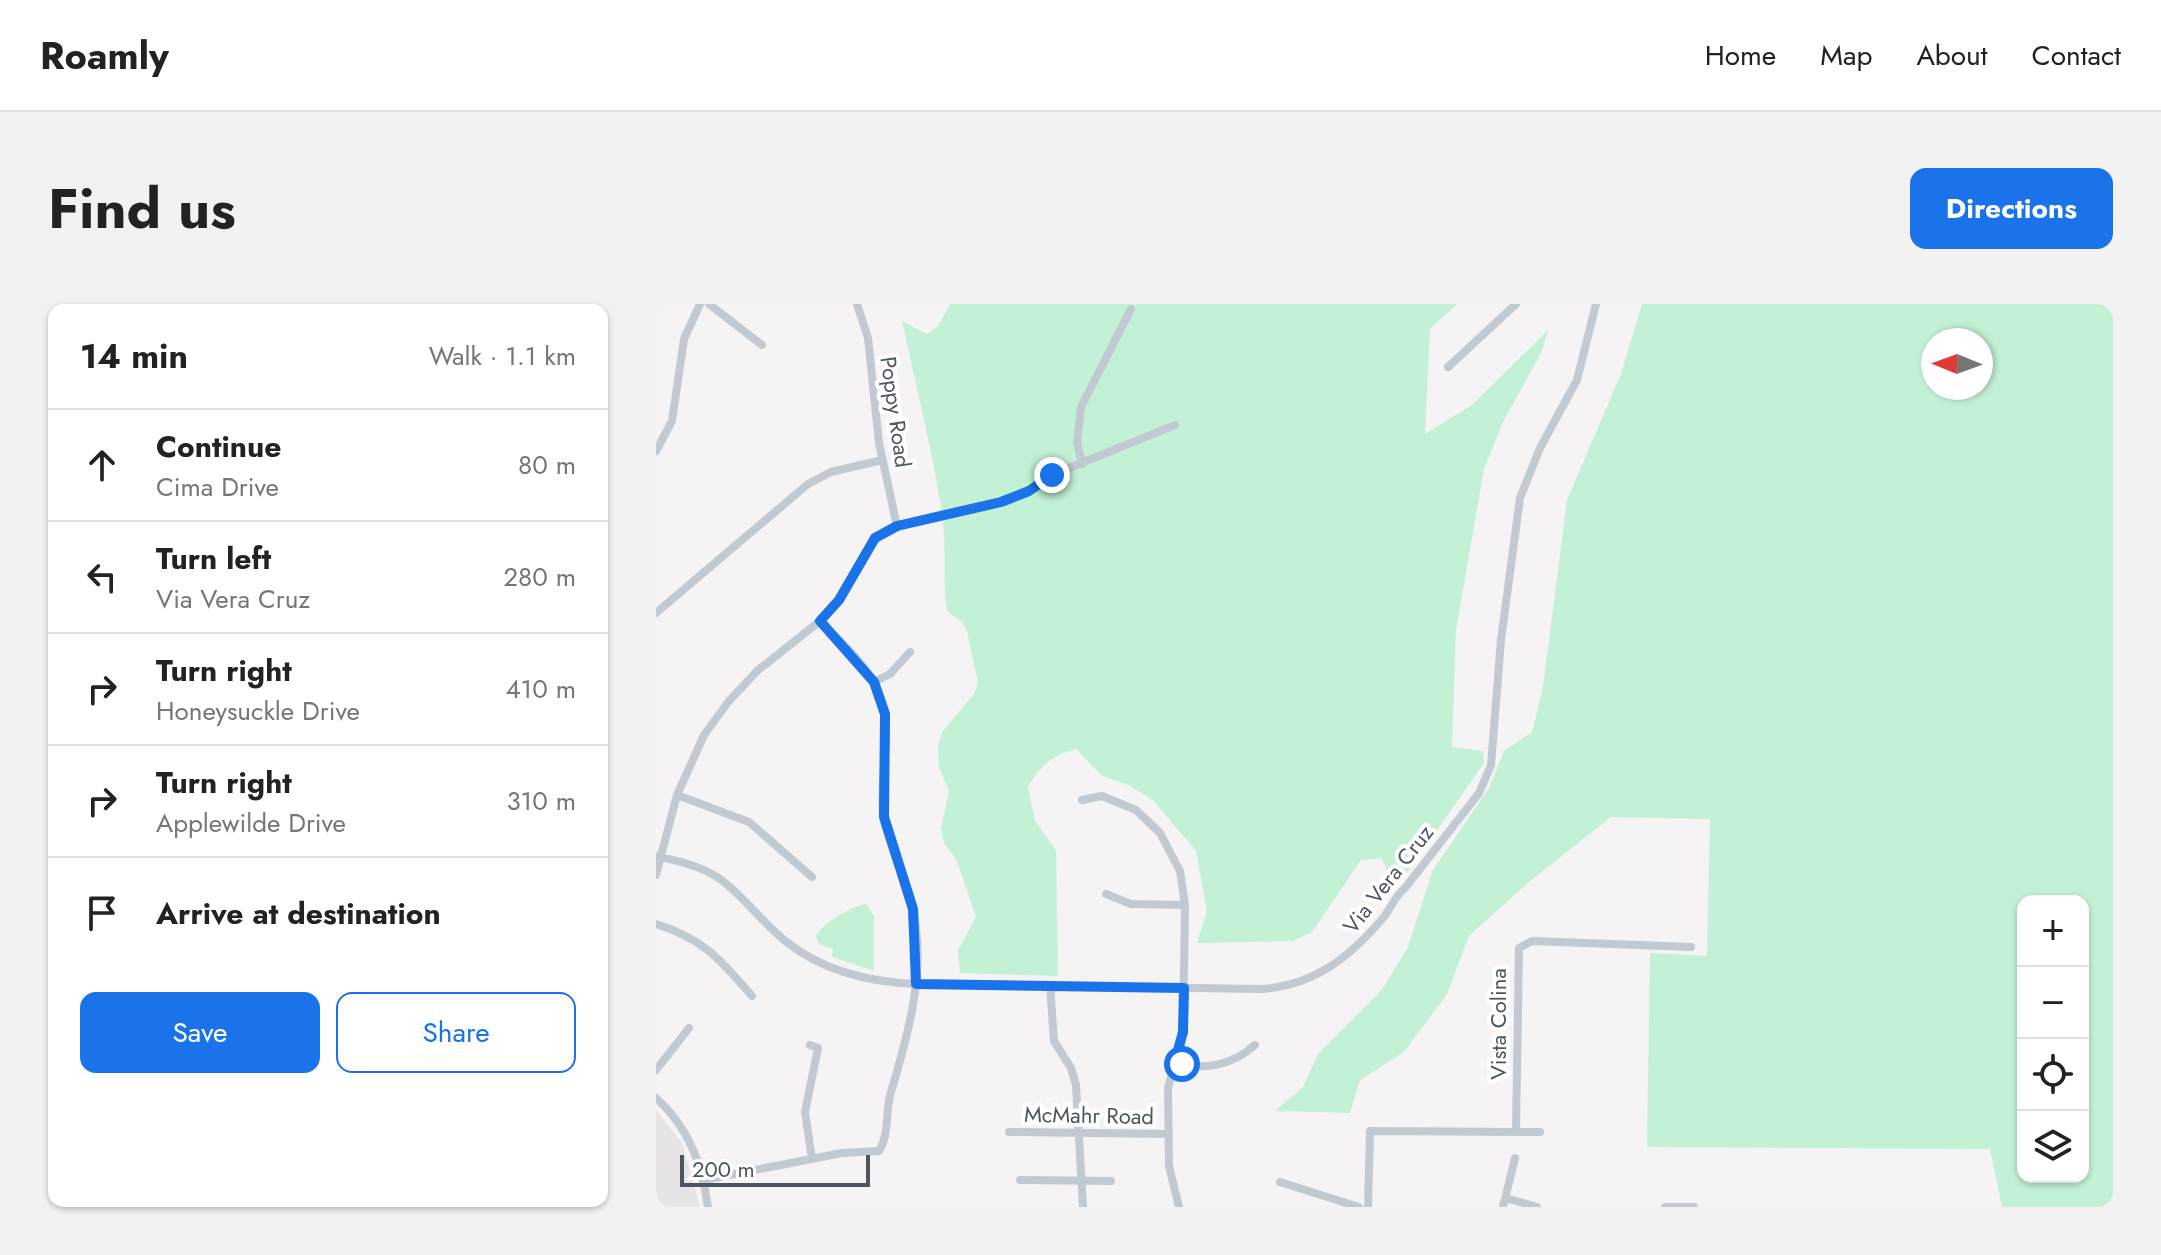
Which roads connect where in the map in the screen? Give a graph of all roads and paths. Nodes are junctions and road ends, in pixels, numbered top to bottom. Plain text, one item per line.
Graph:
1 (700, 304) edge
2 (709, 304) edge
3 (857, 304) edge
4 (1516, 304) edge
5 (1596, 304) edge
6 (1131, 309) dead end
7 (762, 345) dead end
8 (1448, 367) dead end
9 (1175, 425) dead end
10 (656, 451) edge
11 (882, 460) junction
12 (1082, 464) junction
13 (897, 526) junction
14 (656, 613) edge
15 (820, 621) junction
16 (910, 652) dead end
17 (874, 682) junction
18 (677, 795) junction
19 (1082, 800) dead end
20 (658, 856) edge
21 (656, 875) edge
22 (812, 877) dead end
23 (1106, 894) dead end
24 (1185, 905) junction
25 (656, 924) edge
26 (1691, 947) dead end
27 (916, 984) junction
28 (1050, 985) junction
29 (1184, 988) junction
30 (752, 996) dead end
31 (689, 1028) dead end
32 (810, 1045) dead end
33 (1255, 1045) dead end
34 (1175, 1061) junction
35 (656, 1070) edge
36 (656, 1098) edge
37 (1516, 1131) junction
38 (1009, 1132) dead end
39 (1540, 1132) dead end
40 (1077, 1133) junction
41 (1168, 1134) junction
42 (1515, 1158) dead end
43 (812, 1159) junction
44 (704, 1180) junction
45 (1020, 1180) dead end
46 (1080, 1181) junction
47 (1111, 1181) dead end
48 (1280, 1182) dead end
49 (1505, 1202) edge
50 (708, 1207) edge
51 (1083, 1207) edge
52 (1179, 1207) edge
53 (1359, 1207) edge
54 (1368, 1207) edge
55 (1537, 1207) edge
56 (1665, 1207) edge
57 (1694, 1207) edge

1 - 10 street
2 - 7 street
3 - 11 street, Poppy Road
4 - 8 street
5 - 29 street, Via Vera Cruz
6 - 12 street
9 - 12 street
11 - 13 street, Poppy Road
11 - 14 street
12 - 13 street
13 - 15 street
15 - 17 street
15 - 18 street
16 - 17 street
17 - 27 street
18 - 20 street
18 - 22 street
19 - 24 street
20 - 21 street
20 - 27 street, Via Vera Cruz
23 - 24 street
24 - 29 street
25 - 30 street
26 - 37 street, Vista Colina
27 - 28 street, Via Vera Cruz
27 - 43 street
28 - 29 street, Via Vera Cruz
28 - 40 street
29 - 34 street
31 - 35 street
32 - 43 street
33 - 34 street
34 - 41 street
36 - 44 street
37 - 39 street
37 - 54 street
38 - 40 street, McMahr Road
40 - 41 street, McMahr Road
40 - 46 street
41 - 52 street
42 - 49 street
43 - 44 street
44 - 50 street
45 - 46 street
46 - 47 street
46 - 51 street
48 - 53 street
49 - 55 street
56 - 57 street

